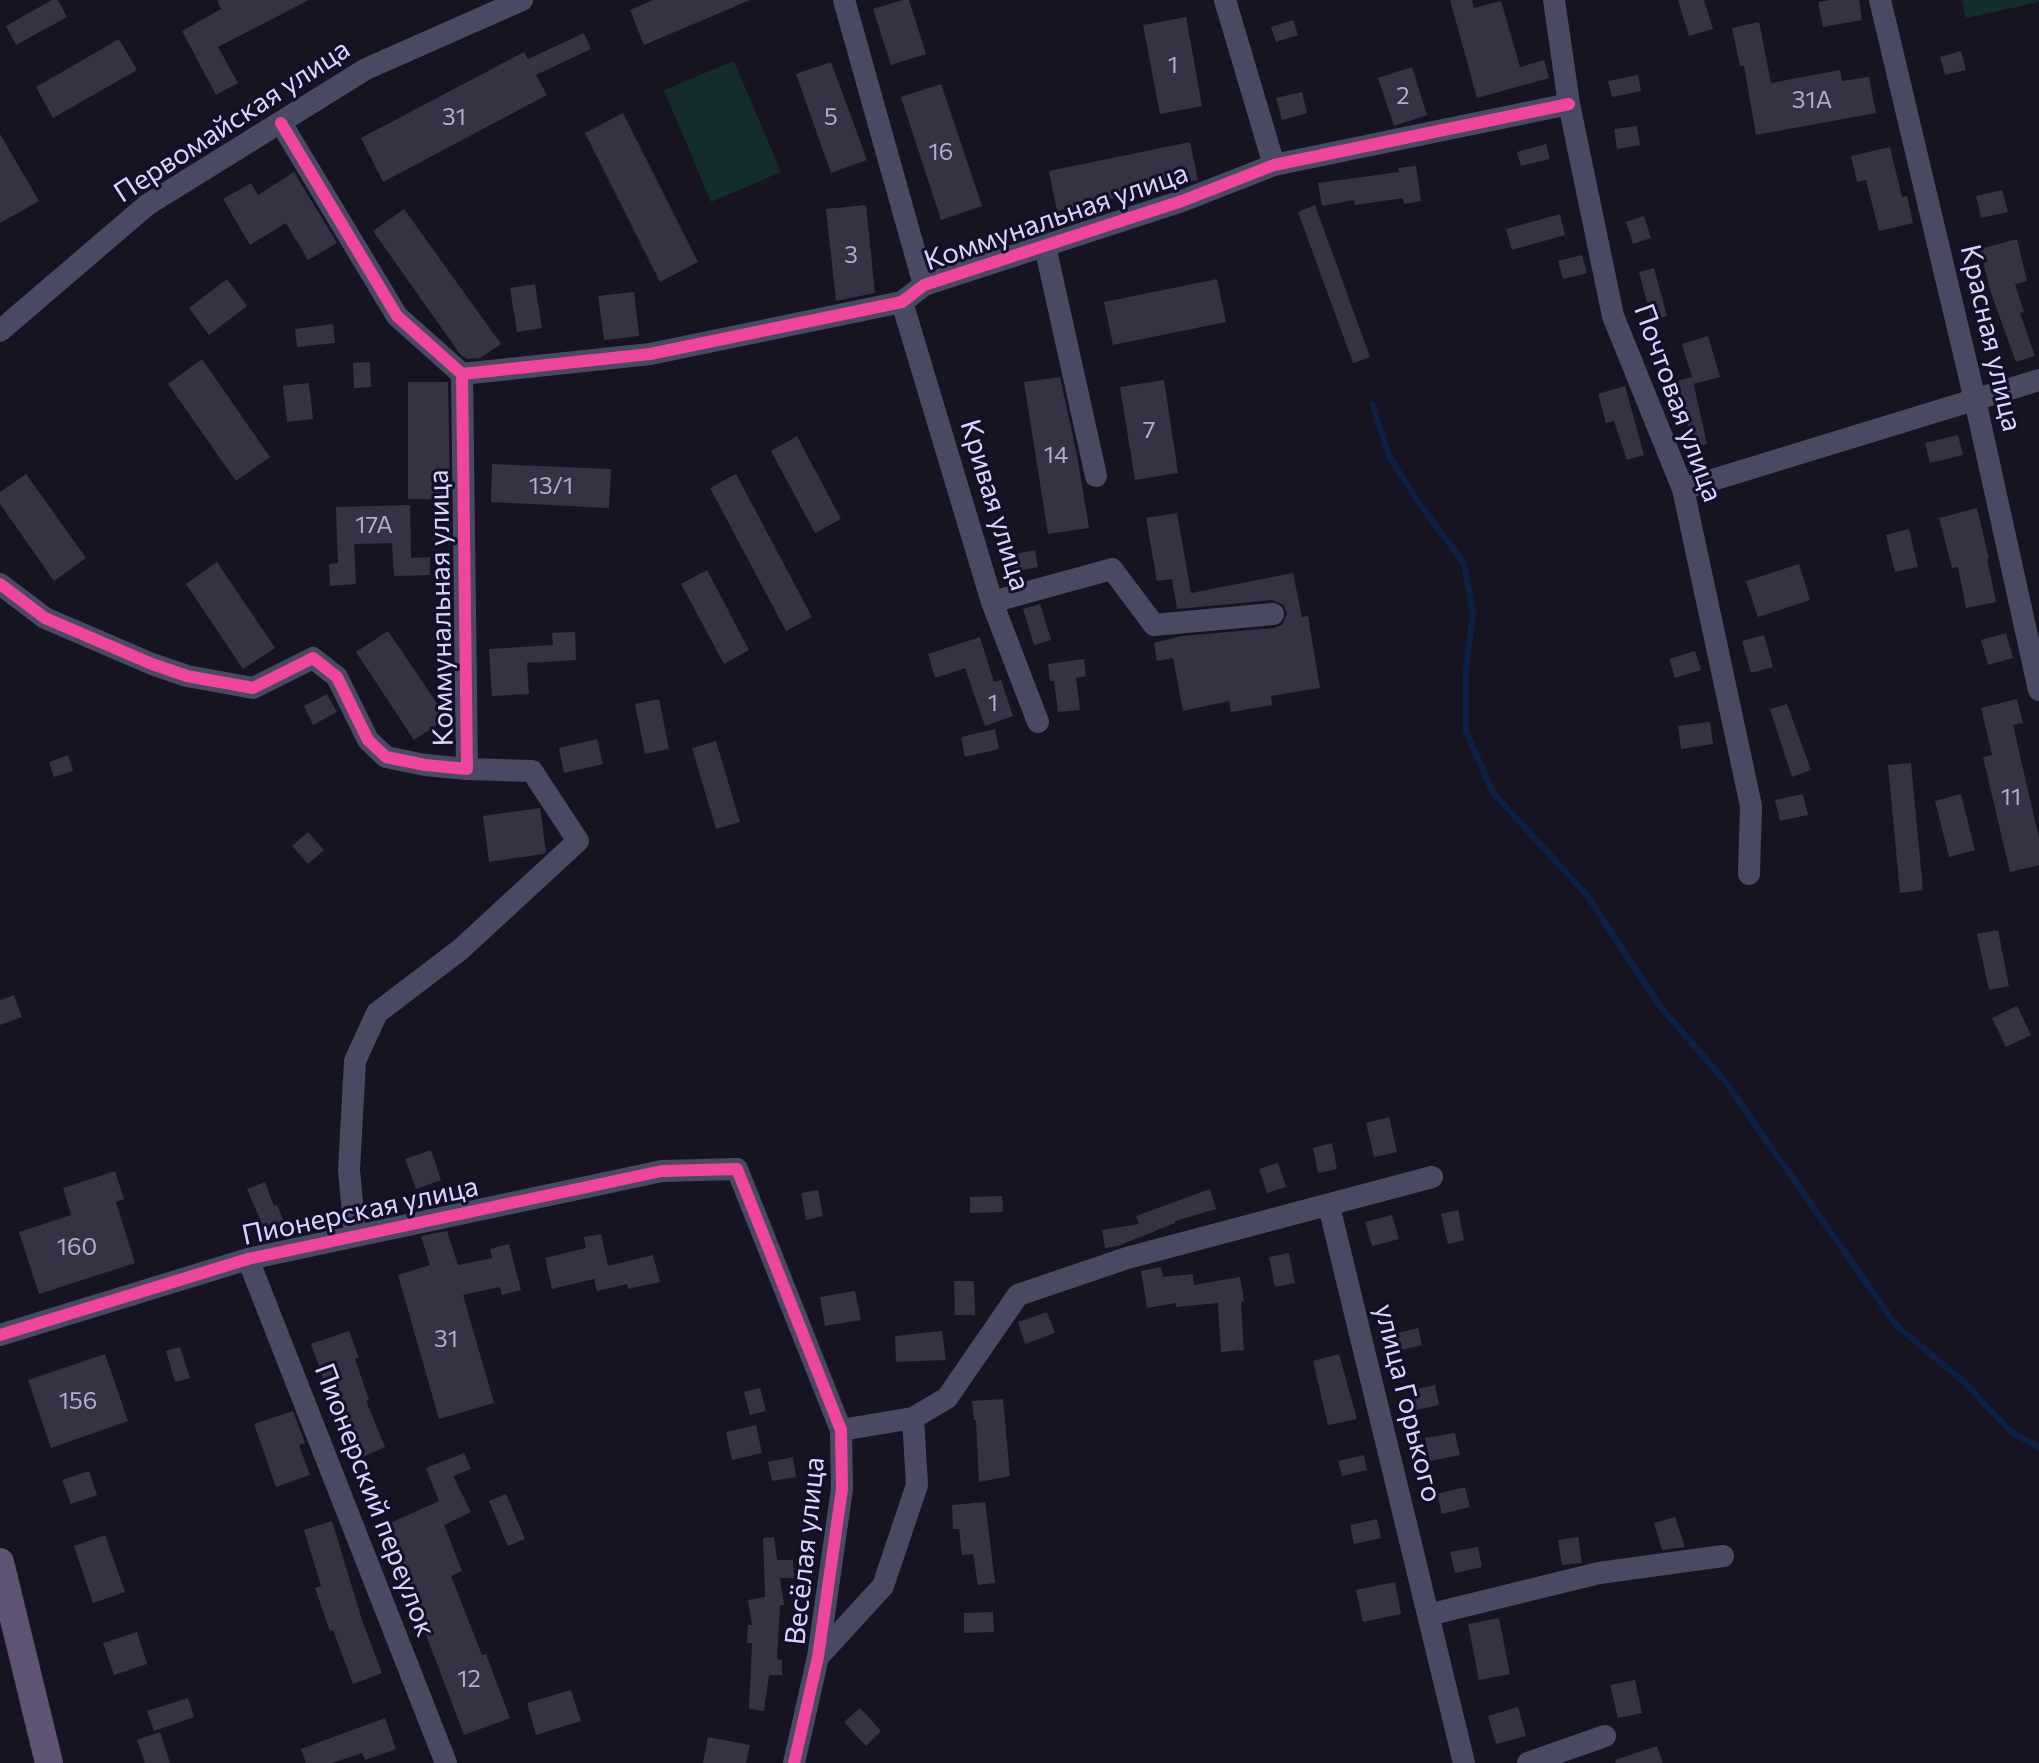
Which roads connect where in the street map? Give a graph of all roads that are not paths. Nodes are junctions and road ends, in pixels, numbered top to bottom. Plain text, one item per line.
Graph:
1 (522, 0) edge
2 (844, 0) edge
3 (1225, 0) edge
4 (1554, 0) edge
5 (1880, 0) edge
6 (1569, 104) junction
7 (281, 123) junction
8 (1274, 165) junction
9 (1045, 246) junction
10 (924, 285) junction
11 (902, 302) junction
12 (0, 331) edge
13 (462, 374) junction
14 (2039, 380) edge
15 (1975, 400) junction
16 (1096, 476) dead end
17 (1683, 489) junction
18 (0, 584) edge
19 (992, 602) junction
20 (1273, 614) dead end
21 (2039, 690) edge
22 (1038, 722) dead end
23 (467, 769) junction
24 (1749, 874) dead end
25 (737, 1169) joint
26 (1432, 1177) dead end
27 (1329, 1206) junction
28 (355, 1236) junction
29 (248, 1259) junction
30 (0, 1335) edge
31 (913, 1418) junction
32 (841, 1430) junction
33 (1723, 1556) dead end
34 (0, 1562) edge
35 (1428, 1615) junction
36 (818, 1657) junction
37 (1605, 1736) dead end
38 (49, 1763) edge
39 (446, 1763) edge
40 (794, 1763) edge
41 (1464, 1763) edge
42 (1528, 1763) edge

1 - 7 street, Первомайская улица
2 - 10 street
3 - 8 street
4 - 6 street, Почтовая улица
5 - 15 street, Красная улица
6 - 8 street, Коммунальная улица
6 - 17 street, Почтовая улица
7 - 12 street, Первомайская улица
7 - 13 street
8 - 9 street, Коммунальная улица
9 - 10 street, Коммунальная улица
9 - 16 street
10 - 11 street, Коммунальная улица
11 - 13 street, Коммунальная улица
11 - 19 street, Кривая улица
13 - 23 street, Коммунальная улица
14 - 15 street
15 - 17 street
15 - 21 street, Красная улица
17 - 24 street, Почтовая улица
18 - 23 street, Коммунальная улица
19 - 20 street
19 - 22 street, Кривая улица
23 - 28 street
25 - 28 street, Пионерская улица
25 - 32 street, Весёлая улица
26 - 27 street, Весёлая улица
27 - 31 street, Весёлая улица
27 - 35 street, улица Горького
28 - 29 street, Пионерская улица
29 - 30 street, Пионерская улица
29 - 39 street, Пионерский переулок
31 - 32 street, Весёлая улица
31 - 36 street
32 - 36 street, Весёлая улица
33 - 35 street
34 - 38 main road
35 - 41 street, улица Горького
36 - 40 street, Весёлая улица
37 - 42 street

